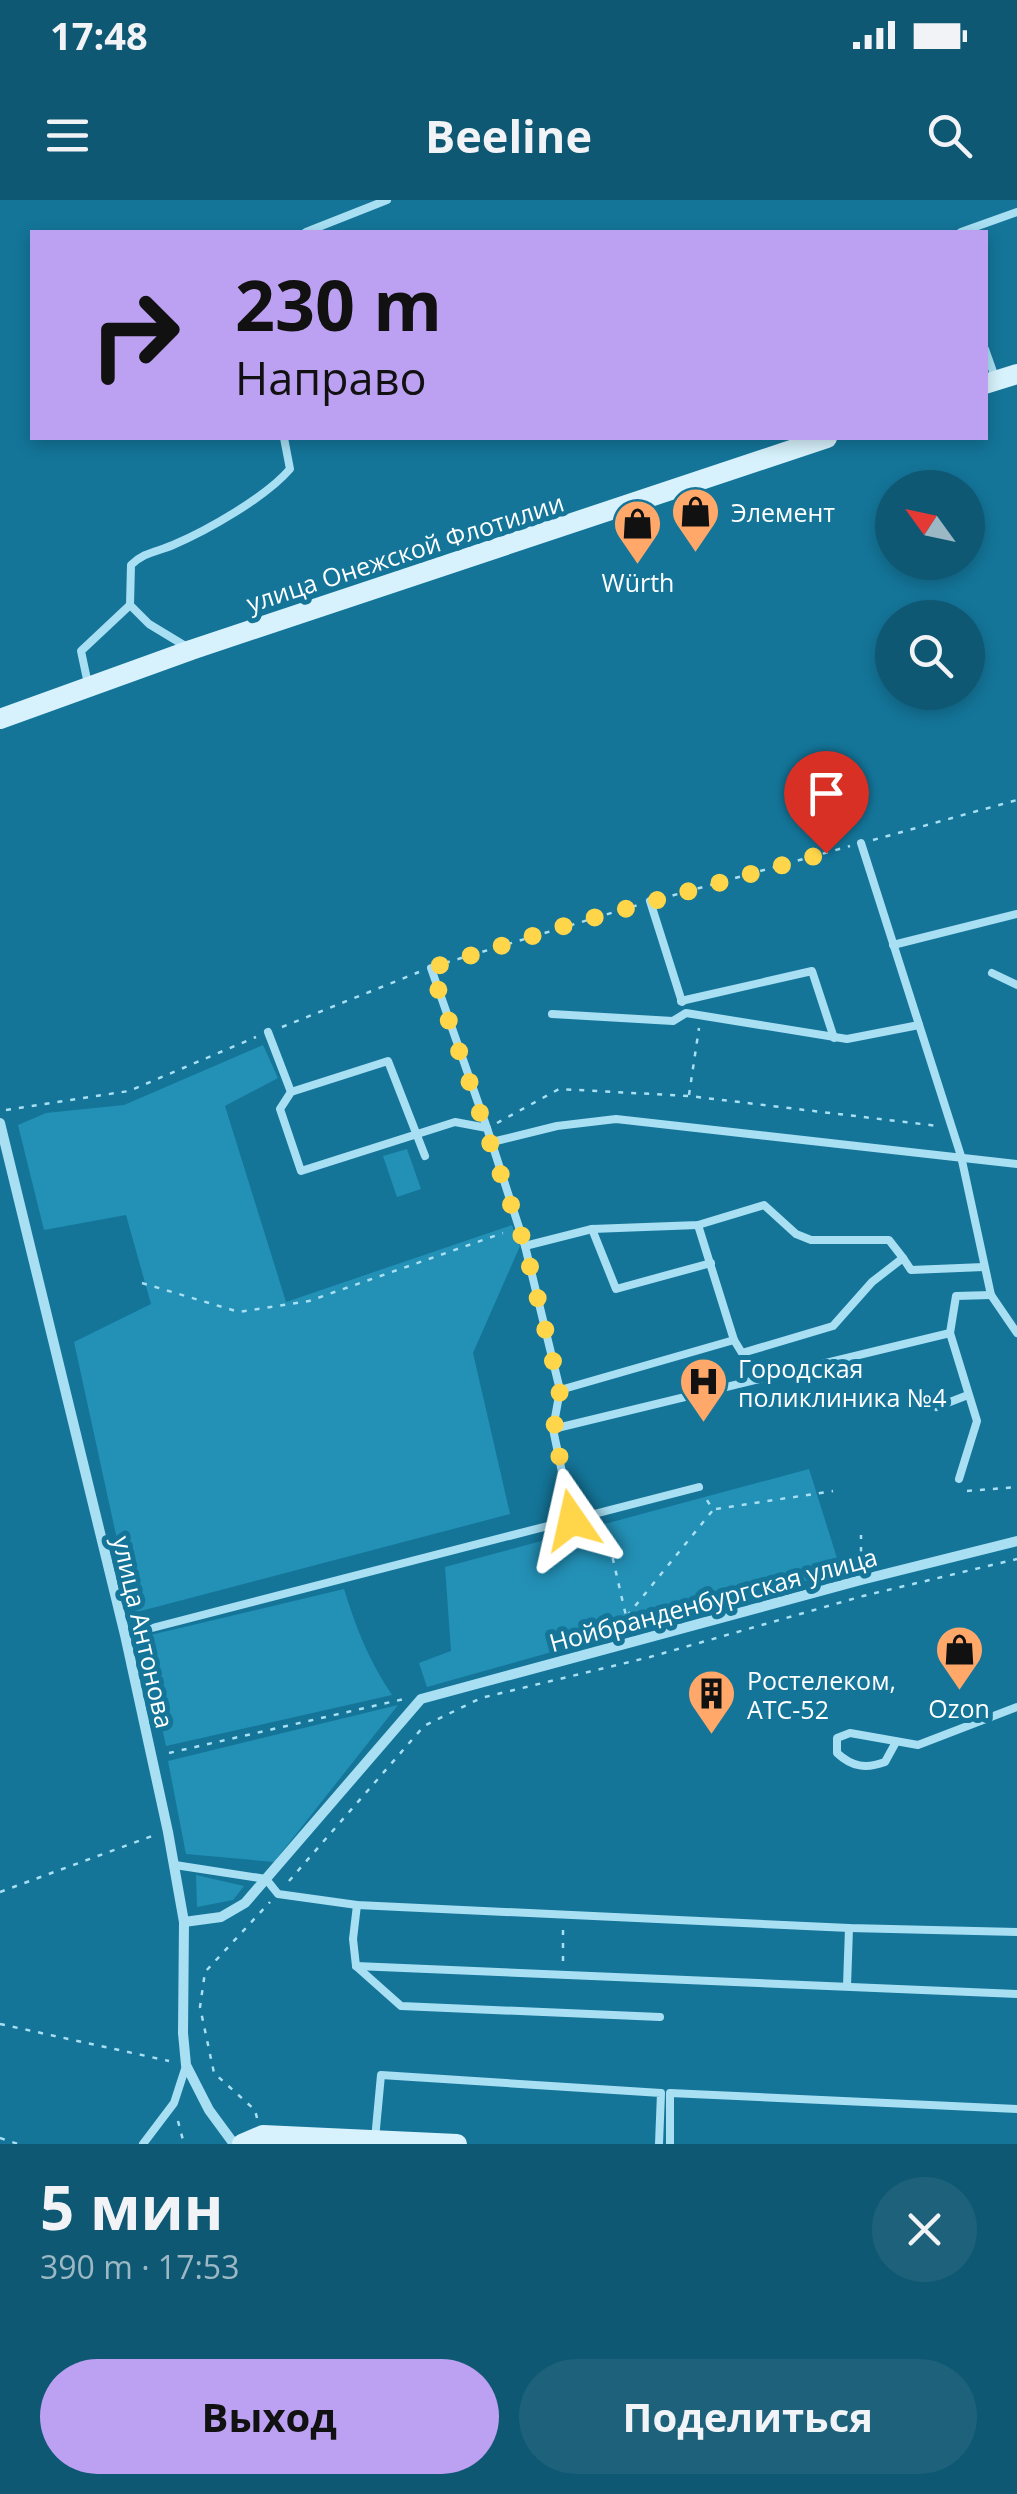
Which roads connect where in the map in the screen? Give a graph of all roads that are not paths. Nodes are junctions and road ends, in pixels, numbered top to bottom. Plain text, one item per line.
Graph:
1 (387, 200) edge
2 (1017, 212) edge
3 (311, 230) edge
4 (967, 230) edge
5 (1017, 374) edge
6 (990, 382) edge
7 (284, 440) edge
8 (821, 440) edge
9 (130, 606) junction
10 (191, 650) junction
11 (88, 688) junction
12 (0, 718) edge
13 (861, 843) road end
14 (650, 902) road end
15 (1017, 914) edge
16 (894, 945) junction
17 (431, 968) road end
18 (992, 973) dead end
19 (1017, 985) edge
20 (681, 1001) junction
21 (686, 1013) junction
22 (552, 1014) dead end
23 (919, 1025) junction
24 (268, 1032) road end
25 (834, 1038) junction
26 (291, 1092) junction
27 (0, 1123) edge
28 (487, 1128) junction
29 (416, 1132) junction
30 (492, 1142) junction
31 (362, 1150) junction
32 (425, 1156) dead end
33 (961, 1156) junction
34 (366, 1162) dead end
35 (1017, 1164) edge
36 (698, 1225) junction
37 (592, 1229) junction
38 (525, 1246) junction
39 (903, 1258) junction
40 (711, 1263) junction
41 (984, 1267) junction
42 (991, 1295) junction
43 (1016, 1328) edge
44 (950, 1333) junction
45 (734, 1340) junction
46 (560, 1390) junction
47 (968, 1395) junction
48 (937, 1407) dead end
49 (554, 1429) junction
50 (959, 1479) dead end
51 (699, 1487) road end
52 (572, 1520) junction
53 (1017, 1541) edge
54 (126, 1634) junction
55 (1017, 1707) edge
56 (896, 1742) junction
57 (175, 1865) junction
58 (266, 1879) junction
59 (358, 1905) junction
60 (184, 1922) junction
61 (848, 1928) junction
62 (1017, 1932) edge
63 (356, 1966) junction
64 (847, 1986) junction
65 (1017, 1994) edge
66 (660, 2018) dead end
67 (186, 2065) junction
68 (1017, 2109) edge
69 (375, 2140) junction
70 (143, 2144) edge
71 (234, 2144) edge
72 (242, 2144) edge
73 (458, 2144) edge
74 (659, 2144) edge
75 (670, 2144) edge

1 - 3 lane
2 - 4 lane
5 - 6 main road
7 - 9 lane
8 - 10 main road, улица Онежской Флотилии
9 - 10 lane
9 - 11 lane
10 - 11 main road, улица Онежской Флотилии
11 - 12 main road, улица Онежской Флотилии
13 - 16 lane
14 - 20 lane
15 - 16 lane
16 - 23 lane
17 - 28 lane
18 - 19 lane
20 - 21 lane
20 - 25 lane
21 - 22 lane
21 - 25 lane
23 - 25 lane
23 - 33 lane
24 - 26 lane
26 - 29 lane
26 - 31 lane
27 - 54 street, улица Антонова
28 - 29 lane
28 - 30 lane
29 - 31 lane
29 - 32 lane
30 - 33 lane
30 - 38 lane
31 - 34 lane
33 - 35 lane
33 - 41 lane
36 - 37 lane
36 - 39 lane
36 - 40 lane
37 - 38 lane
37 - 40 lane
38 - 46 lane
39 - 41 lane
39 - 45 lane
40 - 45 lane
41 - 42 lane
42 - 43 lane
42 - 44 lane
44 - 47 lane
44 - 49 lane
45 - 46 lane
46 - 49 lane
47 - 48 lane
47 - 50 lane
49 - 52 lane
51 - 52 lane
52 - 54 lane
53 - 58 street, Нойбранденбургская улица
54 - 57 street, улица Антонова
55 - 56 lane
56 - 56 lane
57 - 58 lane
57 - 60 street, улица Антонова
58 - 59 lane
58 - 60 street
59 - 61 lane
59 - 63 lane
60 - 67 street, улица Антонова
61 - 62 lane
61 - 64 lane
63 - 64 lane
63 - 66 lane
64 - 65 lane
67 - 70 lane
67 - 71 street, улица Антонова
68 - 75 lane
69 - 72 main road
69 - 73 main road
69 - 74 lane

